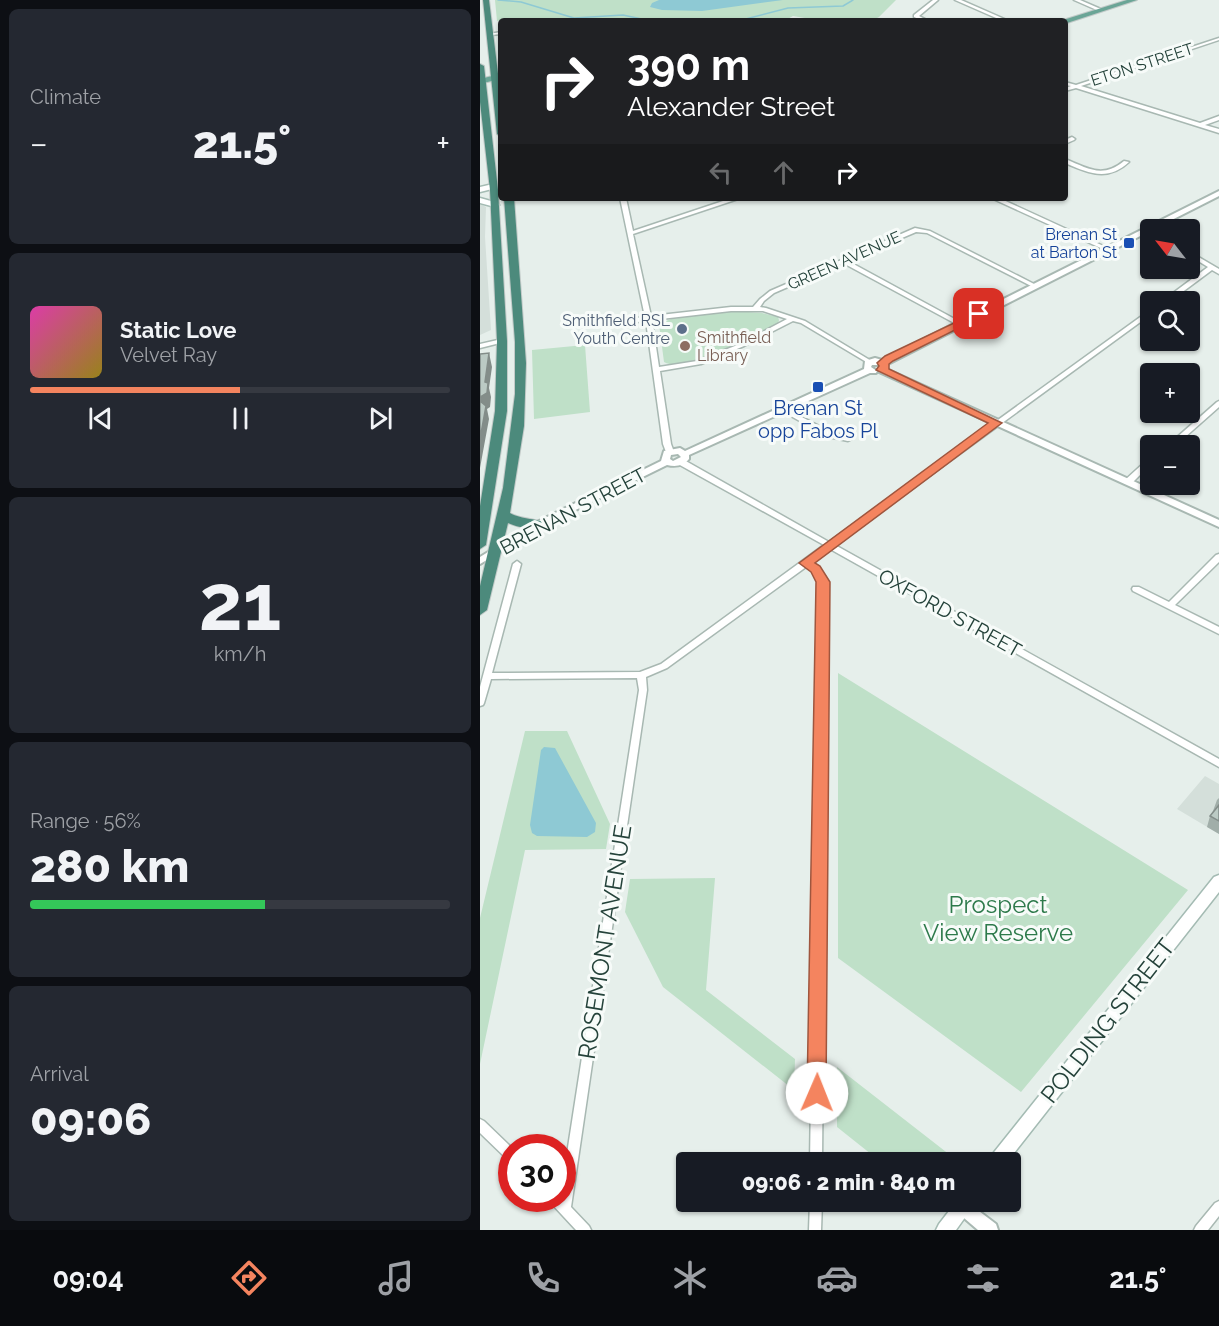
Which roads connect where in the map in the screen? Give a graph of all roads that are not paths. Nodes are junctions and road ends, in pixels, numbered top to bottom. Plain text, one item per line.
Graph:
1 (936, 0) edge
2 (957, 0) edge
3 (1076, 0) edge
4 (1134, 0) edge
5 (486, 1) edge
6 (1101, 10) junction
7 (920, 18) edge
8 (1000, 18) edge
9 (1068, 20) edge
10 (498, 33) edge
11 (491, 34) junction
12 (1219, 39) edge
13 (480, 66) edge
14 (498, 76) edge
15 (481, 80) edge
16 (1068, 84) edge
17 (1075, 86) junction
18 (1068, 89) edge
19 (1219, 118) edge
20 (1199, 125) junction
21 (1219, 131) edge
22 (1072, 139) dead end
23 (1068, 141) edge
24 (1068, 162) edge
25 (1126, 162) dead end
26 (497, 187) edge
27 (480, 190) edge
28 (1219, 193) edge
29 (480, 198) edge
30 (509, 201) edge
31 (624, 201) edge
32 (729, 201) edge
33 (1001, 201) edge
34 (495, 205) junction
35 (1169, 219) edge
36 (631, 233) junction
37 (1140, 234) edge
38 (1107, 249) junction
39 (1200, 260) edge
40 (843, 261) junction
41 (1212, 267) junction
42 (1219, 272) edge
43 (1035, 285) junction
44 (1179, 291) edge
45 (756, 308) junction
46 (648, 318) junction
47 (794, 318) junction
48 (1140, 319) edge
49 (960, 324) junction
50 (592, 325) dead end
51 (502, 341) junction
52 (480, 346) edge
53 (869, 366) junction
54 (882, 366) junction
55 (656, 370) junction
56 (1219, 403) edge
57 (784, 410) junction
58 (997, 423) junction
59 (1183, 435) edge
60 (848, 439) dead end
61 (668, 457) junction
62 (683, 458) junction
63 (1140, 471) edge
64 (484, 482) dead end
65 (1128, 482) junction
66 (480, 502) edge
67 (504, 516) junction
68 (540, 524) junction
69 (1219, 524) edge
70 (480, 544) edge
71 (830, 545) junction
72 (497, 550) junction
73 (1219, 556) edge
74 (480, 561) edge
75 (806, 563) junction
76 (517, 564) dead end
77 (1136, 589) dead end
78 (1170, 606) junction
79 (480, 610) edge
80 (1219, 631) edge
81 (641, 675) junction
82 (488, 676) junction
83 (480, 703) edge
84 (1219, 763) edge
85 (1219, 881) edge
86 (480, 1125) edge
87 (576, 1136) edge
88 (498, 1142) edge
89 (816, 1152) edge
90 (1005, 1152) edge
91 (1219, 1207) edge
92 (568, 1212) edge
93 (816, 1212) edge
94 (958, 1212) edge
95 (972, 1212) edge
96 (585, 1230) edge
97 (815, 1230) edge
98 (945, 1230) edge
99 (990, 1230) edge
100 (1200, 1230) edge

1 - 7 street
2 - 8 street
3 - 6 street
4 - 6 main road
5 - 11 highway
6 - 9 main road
10 - 11 street
11 - 14 highway
12 - 17 street, ETON STREET
13 - 15 highway
14 - 15 main road
15 - 26 highway
16 - 17 street
17 - 18 street, ETON STREET
17 - 20 street
19 - 20 street
20 - 21 street
22 - 23 street
24 - 25 street
26 - 27 main road
26 - 29 main road
26 - 34 highway
28 - 35 street
29 - 34 main road
30 - 67 highway
31 - 36 street
32 - 36 street
33 - 38 street
34 - 51 highway
36 - 46 street
37 - 38 street
38 - 43 street
39 - 41 street
40 - 43 street, GREEN AVENUE
40 - 45 street, GREEN AVENUE
40 - 49 street
41 - 42 street
41 - 44 street
43 - 49 street
45 - 46 street
45 - 47 street
46 - 50 street
46 - 55 street
47 - 53 street
47 - 55 street
48 - 58 street
49 - 54 street
51 - 52 street
51 - 70 highway
53 - 54 street
53 - 57 street
54 - 58 street
55 - 61 street
56 - 59 street
57 - 60 street
57 - 62 street
58 - 65 street
58 - 71 street
61 - 62 street
61 - 68 street, BRENAN STREET
62 - 71 street, OXFORD STREET
63 - 65 street
64 - 66 highway
65 - 69 street
67 - 68 highway
67 - 72 highway
68 - 72 street, BRENAN STREET
71 - 75 street
71 - 84 street, OXFORD STREET
72 - 74 street, BRENAN STREET
72 - 79 highway
73 - 78 street
75 - 81 street
75 - 89 street
76 - 82 street
77 - 78 street
78 - 80 street
81 - 82 street
81 - 87 street, ROSEMONT AVENUE
82 - 83 street
85 - 90 main road, POLDING STREET
86 - 88 street
91 - 100 street
92 - 96 street
93 - 97 street
94 - 98 main road
95 - 99 street

